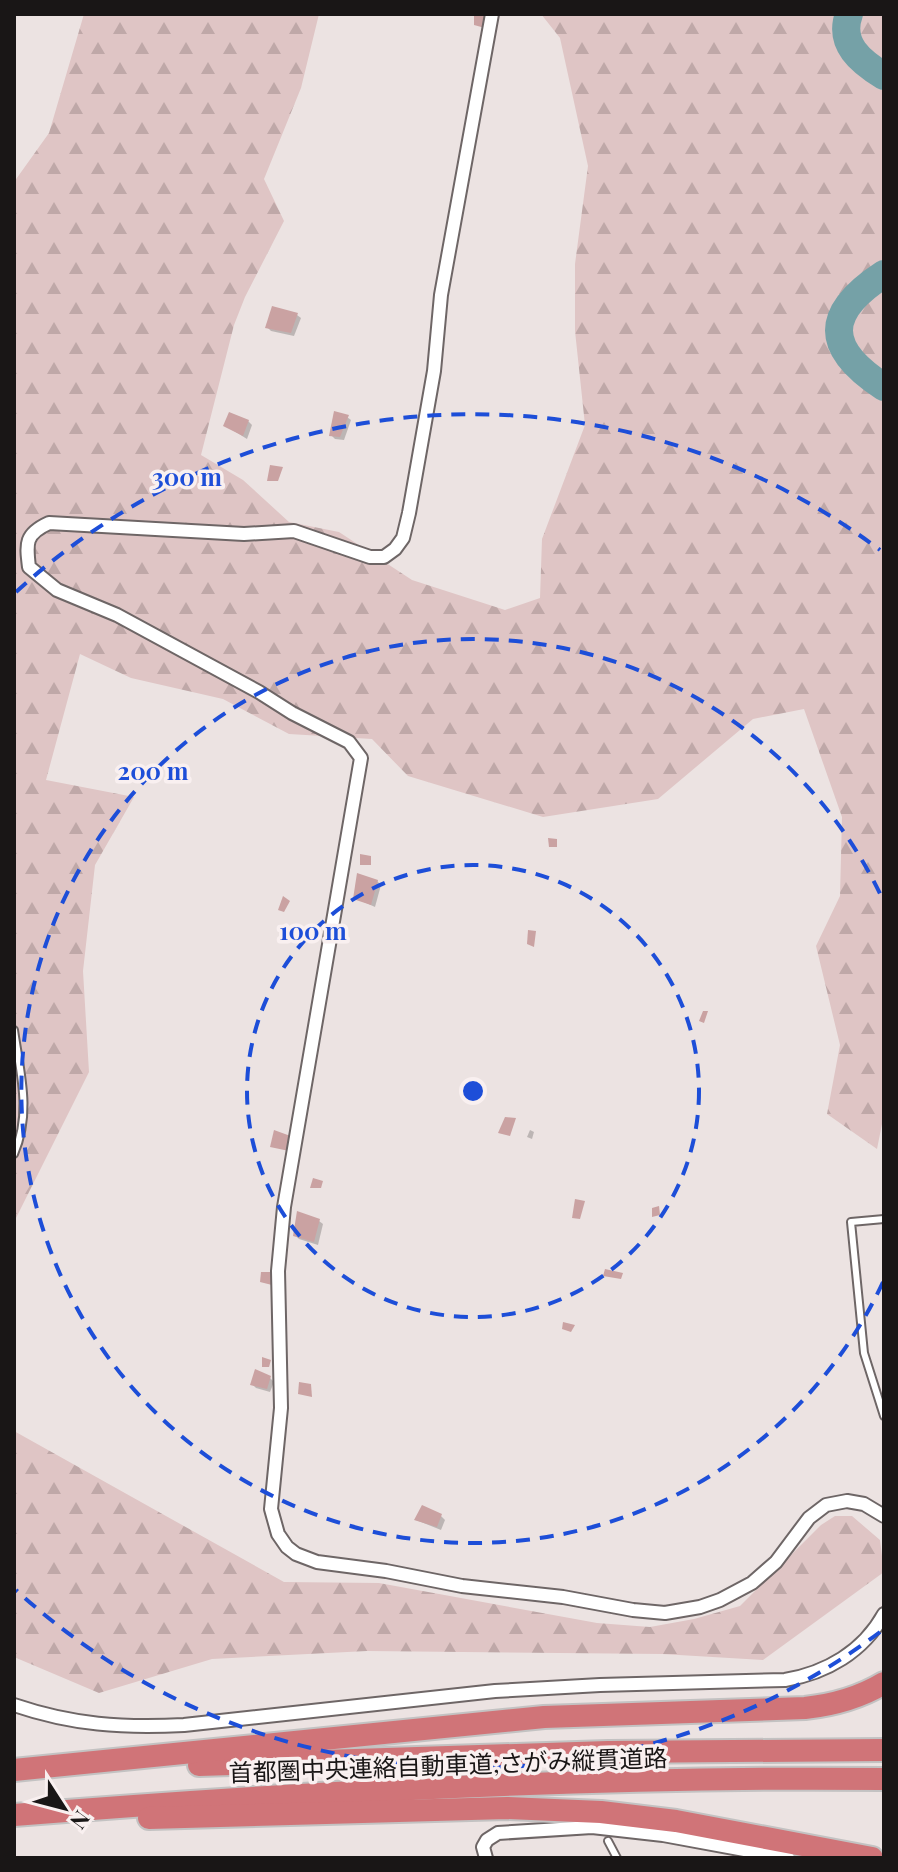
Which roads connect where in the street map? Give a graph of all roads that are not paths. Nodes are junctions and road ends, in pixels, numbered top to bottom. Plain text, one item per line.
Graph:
1 (492, 14) edge
2 (14, 1030) edge
3 (14, 1154) edge
4 (884, 1219) edge
5 (884, 1416) edge
6 (884, 1516) edge
7 (884, 1614) edge
8 (884, 1683) edge
9 (14, 1705) edge
10 (884, 1750) edge
11 (14, 1771) edge
12 (884, 1779) edge
13 (14, 1815) edge
14 (14, 1828) edge
15 (608, 1841) dead end
16 (486, 1858) edge
17 (617, 1858) edge
18 (788, 1858) edge
19 (872, 1858) edge

1 - 6 street
2 - 3 lane
4 - 5 lane
7 - 9 street
8 - 11 highway
10 - 11 highway, 首都圏中央連絡自動車道;さがみ縦貫道路
12 - 13 highway, 首都圏中央連絡自動車道;さがみ縦貫道路
14 - 19 highway
15 - 17 lane
16 - 18 street

